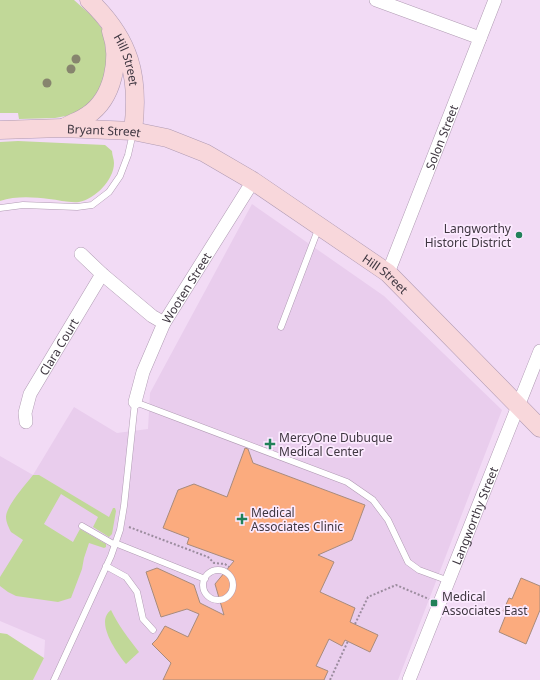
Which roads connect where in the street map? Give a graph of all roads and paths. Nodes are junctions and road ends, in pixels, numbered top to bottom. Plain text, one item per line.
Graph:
1 (89, 0) edge
2 (376, 0) edge
3 (495, 0) edge
4 (106, 19) junction
5 (480, 38) junction
6 (62, 128) junction
7 (0, 130) edge
8 (133, 130) junction
9 (205, 153) joint
10 (253, 181) junction
11 (0, 208) edge
12 (319, 227) junction
13 (81, 254) dead end
14 (102, 274) junction
15 (388, 274) junction
16 (164, 323) junction
17 (281, 327) dead end
18 (540, 351) edge
19 (135, 402) junction
20 (518, 406) junction
21 (26, 422) dead end
22 (540, 428) edge
23 (123, 517) junction
24 (82, 526) dead end
25 (115, 544) junction
26 (106, 566) junction
27 (229, 567) dead end
28 (204, 579) junction
29 (449, 581) junction
30 (431, 600) dead end
31 (355, 624) dead end
32 (153, 630) dead end
33 (348, 641) dead end
34 (54, 680) edge
35 (330, 680) edge
36 (409, 680) edge

1 - 4 main road, Hill Street
2 - 5 street
3 - 5 street, Solon Street
4 - 6 main road
4 - 8 main road, Hill Street
5 - 15 street, Solon Street
6 - 7 main road, Bryant Street
6 - 8 main road, Bryant Street
8 - 9 main road, Bryant Street
8 - 11 lane
9 - 10 main road, Hill Street
10 - 12 main road, Hill Street
10 - 16 street, Wooten Street
12 - 15 main road, Hill Street
12 - 17 lane
13 - 14 street
14 - 16 street
14 - 21 street, Clara Court
15 - 20 main road, Hill Street
16 - 19 street, Wooten Street
18 - 20 street, Langworthy Street
19 - 23 lane
19 - 29 lane
20 - 22 main road, Hill Street
20 - 29 street, Langworthy Street
23 - 25 lane
23 - 27 path
24 - 25 lane
25 - 26 lane
25 - 28 lane
26 - 32 lane
26 - 34 lane
28 - 28 lane
29 - 36 street, Langworthy Street
30 - 31 path
33 - 35 path

